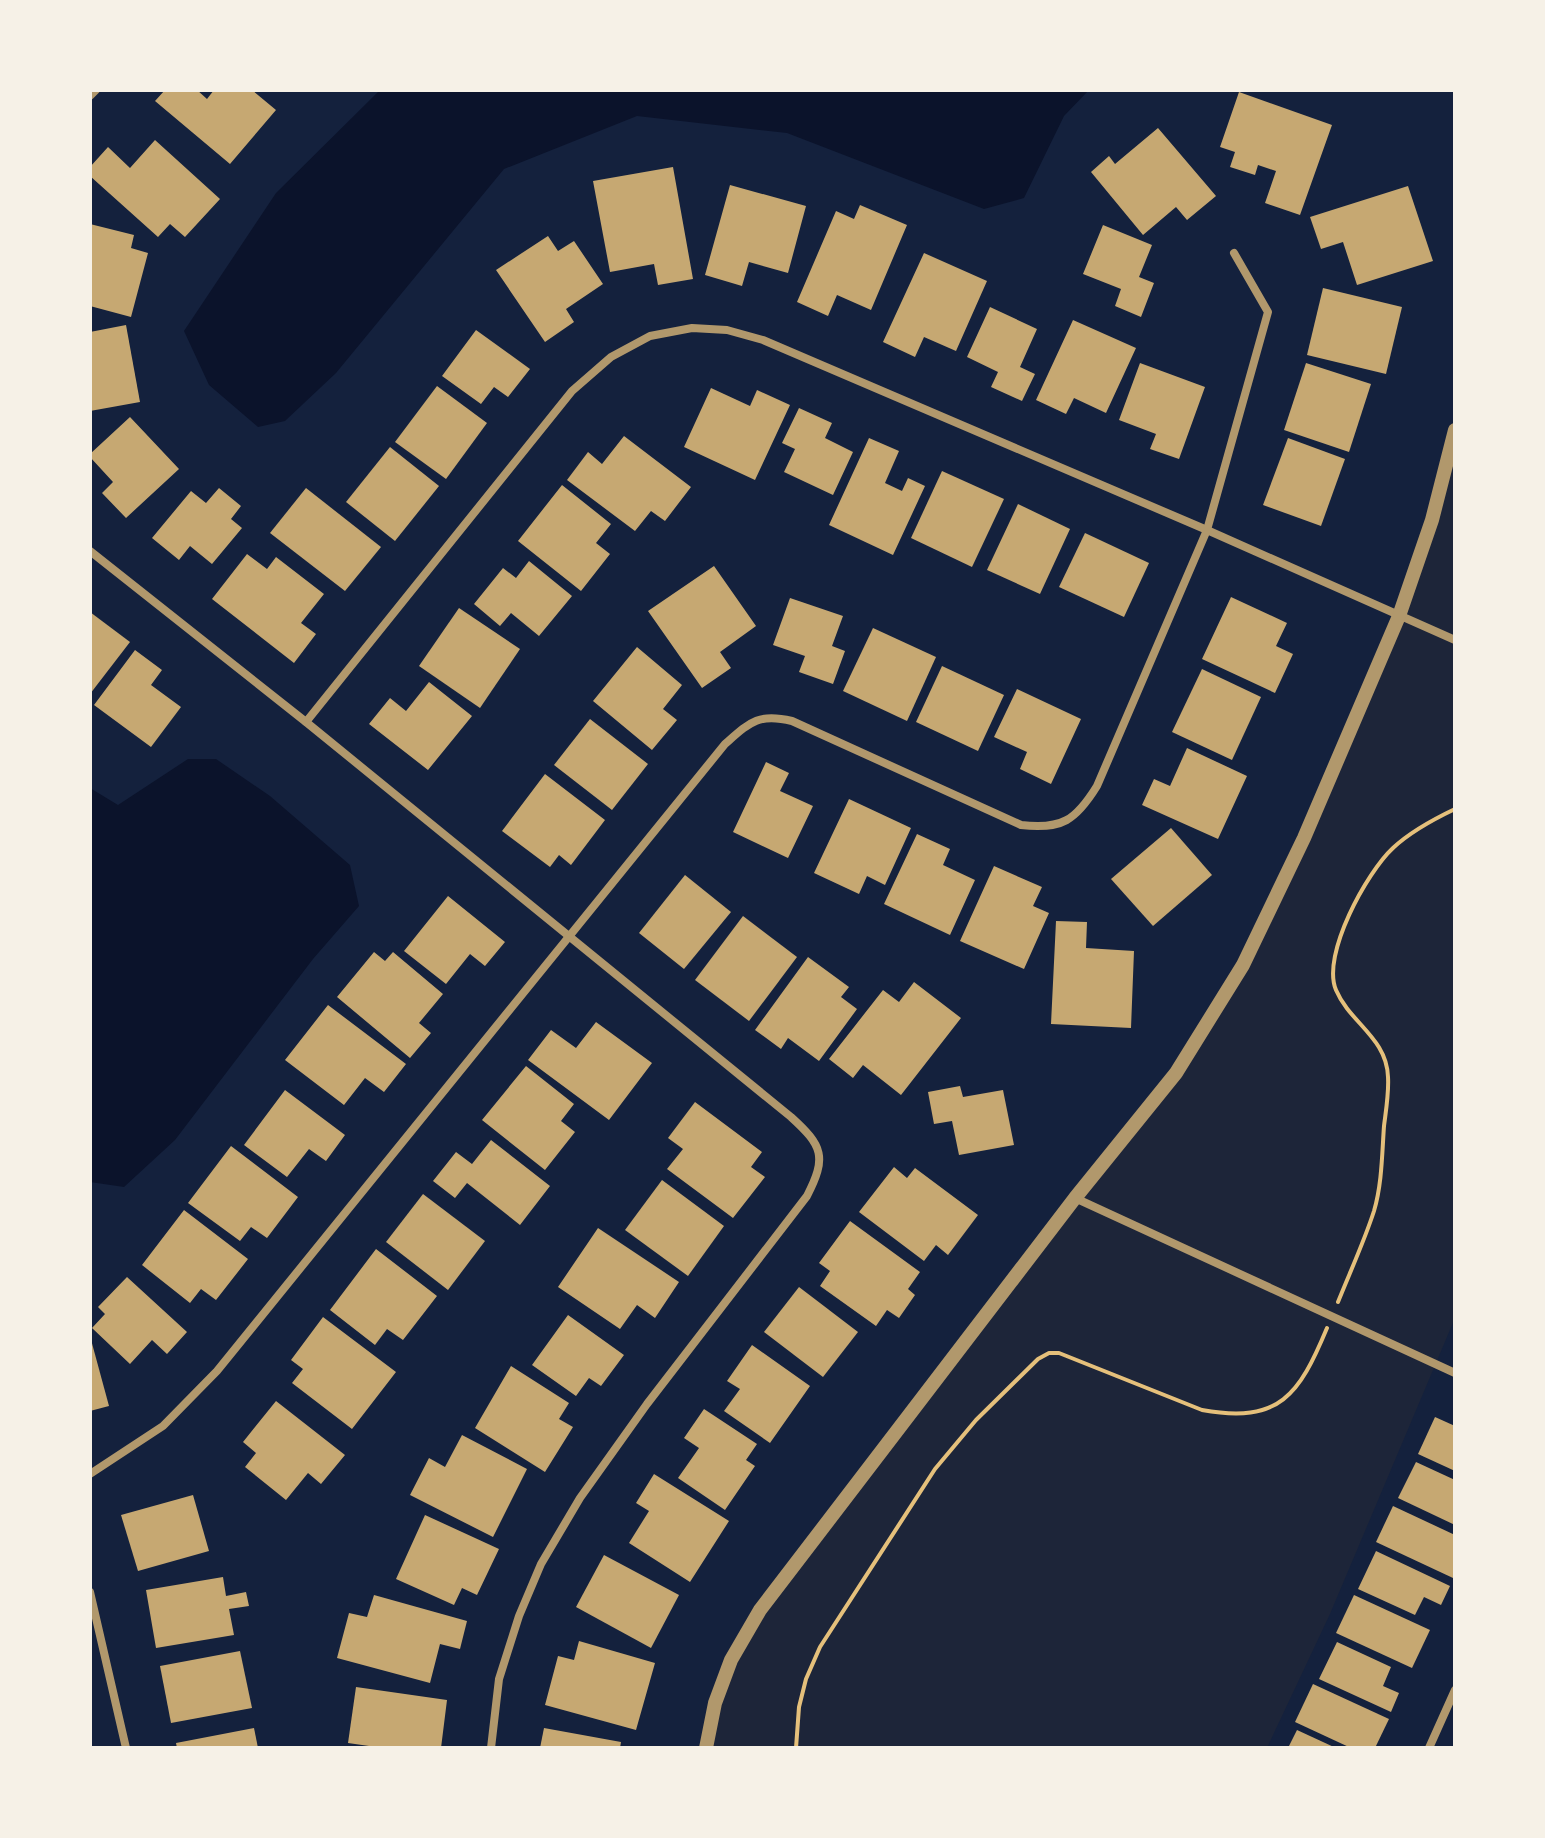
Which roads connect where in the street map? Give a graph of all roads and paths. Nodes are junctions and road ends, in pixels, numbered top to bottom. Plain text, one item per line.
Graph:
1 (96, 90) edge
2 (90, 96) edge
3 (1234, 253) dead end
4 (1455, 430) edge
5 (1207, 530) junction
6 (90, 551) edge
7 (1399, 616) junction
8 (1455, 640) edge
9 (306, 722) junction
10 (1455, 809) edge
11 (570, 935) junction
12 (1075, 1198) junction
13 (1332, 1316) junction
14 (1455, 1373) edge
15 (90, 1474) edge
16 (90, 1592) edge
17 (1455, 1690) edge
18 (126, 1748) edge
19 (491, 1748) edge
20 (706, 1748) edge
21 (796, 1748) edge
22 (1429, 1748) edge

1 - 2 street
3 - 5 street
4 - 7 street
5 - 7 street
5 - 9 street
5 - 11 street
6 - 9 street
7 - 8 street
7 - 12 street
9 - 11 street
10 - 13 path
11 - 15 street
11 - 19 street
12 - 13 street
12 - 20 street
13 - 14 street
13 - 21 path
16 - 18 street
17 - 22 street

